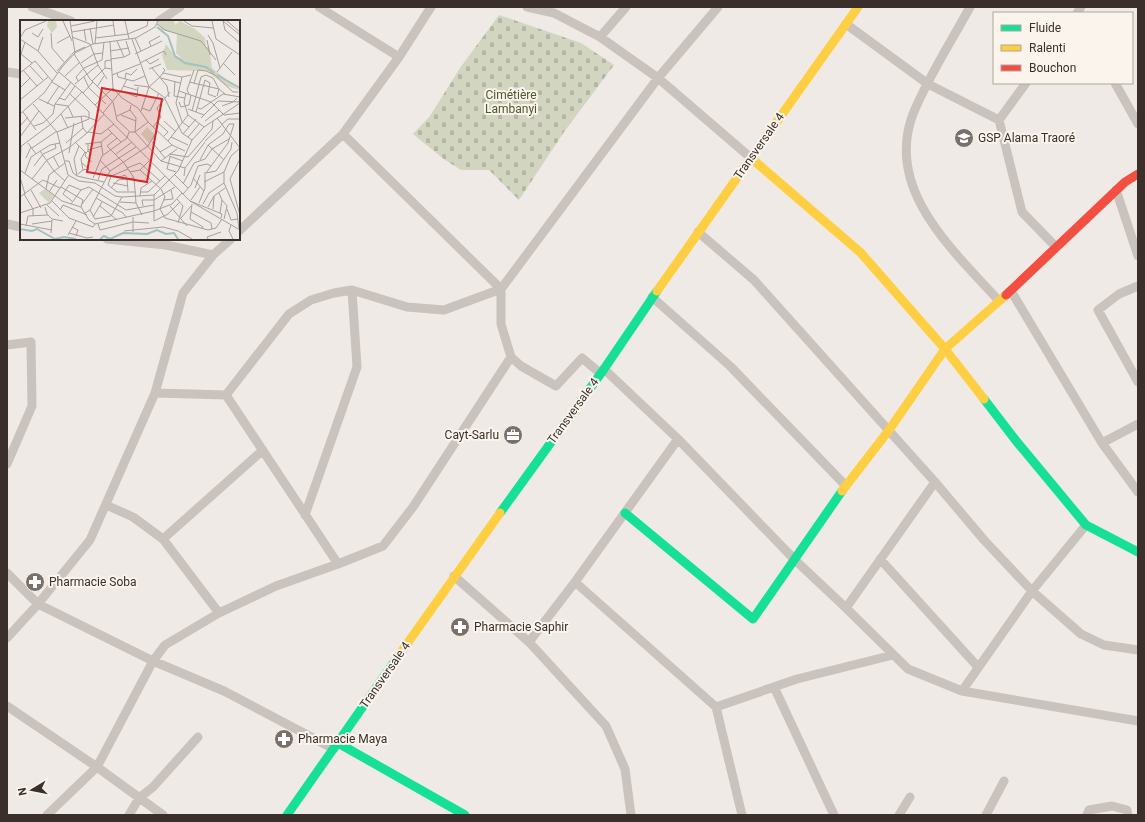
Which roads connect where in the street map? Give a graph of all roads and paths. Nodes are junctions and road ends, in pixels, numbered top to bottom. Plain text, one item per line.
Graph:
1 (32, 7) edge
2 (180, 7) edge
3 (432, 7) edge
4 (527, 7) edge
5 (626, 7) edge
6 (718, 7) edge
7 (858, 7) edge
8 (970, 7) edge
9 (323, 8) edge
10 (68, 20) edge
11 (161, 20) edge
12 (846, 24) junction
13 (600, 38) junction
14 (400, 57) junction
15 (7, 72) edge
16 (20, 74) edge
17 (658, 78) junction
18 (928, 84) junction
19 (1025, 84) edge
20 (1116, 84) edge
21 (999, 120) junction
22 (1138, 124) edge
23 (343, 134) junction
24 (751, 158) junction
25 (1138, 174) edge
26 (1116, 190) junction
27 (7, 224) edge
28 (20, 226) edge
29 (240, 230) edge
30 (698, 232) junction
31 (127, 240) edge
32 (229, 240) edge
33 (166, 242) edge
34 (1056, 247) junction
35 (213, 255) junction
36 (1138, 256) edge
37 (1138, 286) edge
38 (501, 289) junction
39 (352, 290) junction
40 (1011, 291) junction
41 (652, 297) junction
42 (1000, 301) junction
43 (7, 345) edge
44 (945, 349) junction
45 (511, 357) junction
46 (602, 371) junction
47 (1138, 382) edge
48 (155, 393) junction
49 (226, 395) junction
50 (1138, 424) edge
51 (889, 430) junction
52 (678, 439) junction
53 (1102, 443) junction
54 (263, 450) junction
55 (7, 464) edge
56 (935, 482) junction
57 (846, 486) junction
58 (1138, 492) edge
59 (106, 505) junction
60 (624, 513) junction
61 (305, 515) junction
62 (1086, 525) junction
63 (163, 539) junction
64 (1138, 552) edge
65 (880, 559) junction
66 (795, 560) junction
67 (338, 564) junction
68 (7, 573) edge
69 (454, 576) junction
70 (575, 582) junction
71 (1032, 591) junction
72 (38, 604) junction
73 (846, 608) junction
74 (219, 613) junction
75 (7, 638) edge
76 (529, 642) junction
77 (1138, 650) edge
78 (894, 654) junction
79 (153, 661) junction
80 (978, 667) junction
81 (774, 687) junction
82 (962, 691) junction
83 (7, 706) edge
84 (716, 707) junction
85 (1138, 721) edge
86 (198, 737) dead end
87 (336, 746) junction
88 (97, 767) junction
89 (1004, 781) dead end
90 (910, 797) dead end
91 (139, 798) junction
92 (450, 807) junction
93 (47, 815) edge
94 (129, 815) edge
95 (163, 815) edge
96 (287, 815) edge
97 (445, 815) edge
98 (465, 815) edge
99 (631, 815) edge
100 (742, 815) edge
101 (834, 815) edge
102 (900, 815) edge
103 (986, 815) edge
104 (1087, 815) edge
105 (1128, 815) edge

1 - 10 street
2 - 11 street
3 - 14 street
4 - 13 street
5 - 13 street
6 - 17 street
7 - 12 street, Transversale 4
8 - 18 street
9 - 14 street
12 - 18 street
12 - 24 street, Transversale 4
13 - 17 street
14 - 23 street
15 - 16 street
17 - 24 street
17 - 38 street
18 - 21 street
18 - 42 street
19 - 21 street
20 - 22 street
21 - 34 street
23 - 29 street
23 - 38 street
24 - 30 street, Transversale 4
24 - 44 street
25 - 26 street
26 - 34 street
26 - 36 street
27 - 28 street
30 - 41 street, Transversale 4
30 - 51 street
31 - 33 street
32 - 35 street
33 - 35 street
34 - 40 street
35 - 48 street
37 - 47 street
38 - 39 street
38 - 45 street
39 - 49 street
39 - 61 street
40 - 42 street
40 - 53 street
41 - 46 street, Transversale 4
41 - 57 street
42 - 44 street
43 - 55 street
44 - 51 street
44 - 62 street
45 - 46 street
45 - 67 street
46 - 52 street
46 - 69 street, Transversale 4
48 - 49 street
48 - 59 street
49 - 54 street
50 - 53 street
51 - 56 street
51 - 57 street
52 - 60 street
52 - 66 street
53 - 58 street
54 - 61 street
54 - 63 street
56 - 65 street
56 - 71 street
57 - 66 street
59 - 63 street
59 - 72 street
60 - 66 street
60 - 70 street
61 - 67 street
62 - 64 street
62 - 71 street
63 - 74 street
65 - 73 street
65 - 80 street
66 - 73 street
67 - 74 street
68 - 72 street
69 - 76 street
69 - 87 street, Transversale 4
70 - 76 street
70 - 84 street
71 - 77 street
71 - 80 street
72 - 75 street
72 - 79 street
73 - 78 street
74 - 79 street
76 - 99 street
78 - 81 street
78 - 82 street
79 - 87 street
79 - 88 street
80 - 82 street
81 - 84 street
81 - 101 street
82 - 85 street
83 - 88 street
84 - 100 street
86 - 91 street
87 - 92 street
87 - 96 street, Transversale 4
88 - 91 street
88 - 93 street
89 - 103 street
90 - 102 street
91 - 94 street
91 - 95 street
92 - 97 street
92 - 98 street
104 - 105 street

